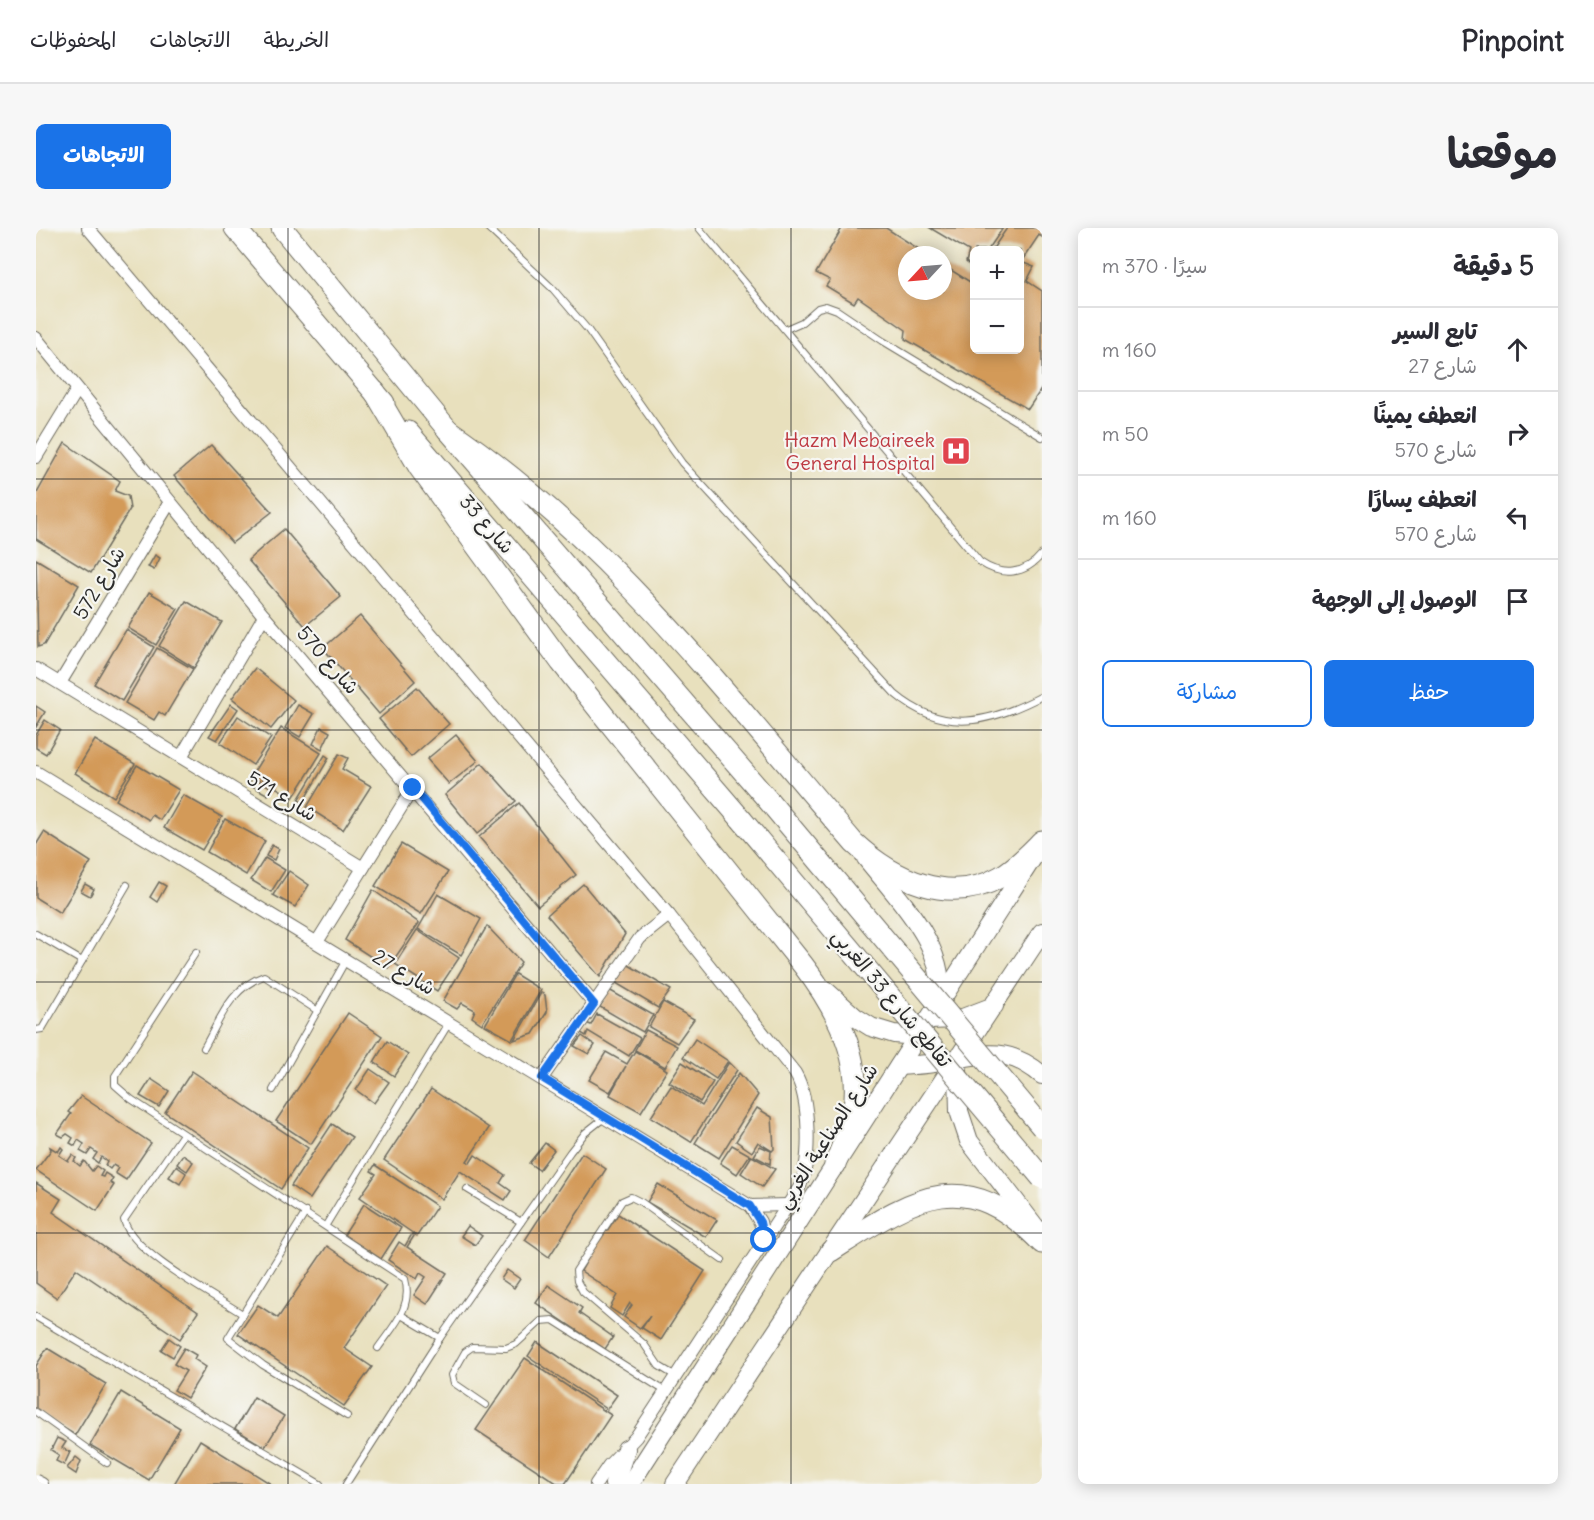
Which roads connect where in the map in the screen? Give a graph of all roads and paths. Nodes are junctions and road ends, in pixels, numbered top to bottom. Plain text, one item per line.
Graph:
1 (88, 228) edge
2 (235, 228) edge
3 (282, 228) edge
4 (488, 228) edge
5 (702, 229) edge
6 (786, 329) junction
7 (36, 338) edge
8 (77, 390) junction
9 (375, 393) junction
10 (448, 430) junction
11 (1042, 437) edge
12 (36, 457) edge
13 (170, 502) junction
14 (1042, 554) edge
15 (264, 616) junction
16 (36, 669) edge
17 (60, 683) junction
18 (1042, 696) edge
19 (181, 756) junction
20 (36, 772) edge
21 (413, 788) junction
22 (768, 800) joint
23 (741, 819) joint
24 (1042, 842) edge
25 (854, 843) junction
26 (363, 868) junction
27 (127, 885) dead end
28 (669, 915) junction
29 (1042, 932) edge
30 (36, 934) edge
31 (317, 942) junction
32 (196, 952) dead end
33 (346, 960) junction
34 (82, 961) junction
35 (815, 980) junction
36 (950, 986) junction
37 (594, 1004) junction
38 (994, 1006) junction
39 (318, 1011) junction
40 (960, 1019) junction
41 (928, 1020) junction
42 (449, 1022) junction
43 (36, 1030) edge
44 (204, 1048) dead end
45 (958, 1057) junction
46 (940, 1062) junction
47 (899, 1066) junction
48 (1042, 1076) edge
49 (542, 1078) junction
50 (940, 1087) junction
51 (273, 1090) dead end
52 (604, 1118) junction
53 (1042, 1127) edge
54 (183, 1134) junction
55 (835, 1165) junction
56 (1042, 1178) edge
57 (467, 1189) dead end
58 (788, 1205) junction
59 (750, 1206) junction
60 (306, 1212) junction
61 (521, 1222) junction
62 (326, 1225) junction
63 (1042, 1236) edge
64 (764, 1240) junction
65 (1042, 1243) edge
66 (831, 1251) junction
67 (722, 1260) dead end
68 (241, 1313) junction
69 (401, 1315) junction
70 (36, 1317) edge
71 (440, 1338) junction
72 (378, 1348) dead end
73 (674, 1375) junction
74 (665, 1391) junction
75 (486, 1405) dead end
76 (36, 1412) edge
77 (346, 1416) dead end
78 (626, 1449) junction
79 (107, 1463) dead end
80 (36, 1481) edge
81 (42, 1484) edge
82 (320, 1484) edge
83 (346, 1484) edge
84 (596, 1484) edge
85 (614, 1484) edge
86 (630, 1484) edge
87 (675, 1484) edge

1 - 28 street
2 - 9 highway, شارع 33
3 - 10 highway, شارع 33
4 - 18 lane
5 - 6 lane
6 - 11 lane
6 - 14 lane
7 - 8 street, شارع 570
8 - 12 street
8 - 13 street, شارع 570
9 - 23 highway, شارع 33
9 - 35 highway
10 - 22 highway, شارع 33
10 - 25 highway
13 - 15 street, شارع 570
13 - 17 street, شارع 572
15 - 19 street
15 - 21 street, شارع 570
16 - 17 street, شارع 571
17 - 19 street, شارع 571
19 - 26 street, شارع 571
20 - 31 street, شارع 27
21 - 26 street
21 - 37 street, شارع 570
22 - 53 highway, تقاطع شارع 33 الغربي, bridge
23 - 56 highway, تقاطع شارع 33 الغربي, bridge
24 - 25 highway
24 - 36 main road, شارع الصناعية الغربي
25 - 41 main road
26 - 31 street
27 - 34 lane
28 - 37 street
28 - 58 street
29 - 38 main road
30 - 34 lane
31 - 33 street, شارع 27
32 - 54 lane
33 - 39 lane
33 - 42 street, شارع 27
34 - 43 lane
35 - 41 main road
35 - 55 highway
36 - 40 main road
36 - 41 main road, شارع الصناعية الغربي
37 - 49 street
38 - 40 main road
38 - 45 main road
39 - 44 lane
39 - 51 lane
40 - 41 main road
40 - 45 main road
41 - 46 main road
41 - 47 main road, شارع الصناعية الغربي
42 - 49 street, شارع 27
42 - 62 lane
45 - 46 main road
45 - 48 main road
45 - 50 main road
45 - 63 main road
46 - 47 main road
46 - 50 main road
47 - 55 main road, شارع الصناعية الغربي
49 - 52 street, شارع 27
50 - 66 main road
52 - 59 street, شارع 27
52 - 61 lane
54 - 60 lane
54 - 68 lane
55 - 86 main road, شارع الصناعية الغربي
57 - 61 lane
58 - 59 street
58 - 64 street
59 - 64 street
60 - 62 lane
60 - 68 lane
61 - 71 lane
62 - 69 lane
64 - 73 street
65 - 66 highway
66 - 87 main road
67 - 73 lane
68 - 77 lane
69 - 71 lane
69 - 72 lane
70 - 82 lane
71 - 83 lane
73 - 74 street
74 - 75 lane
74 - 78 street
76 - 79 lane
78 - 84 street
78 - 85 main road
80 - 81 street

